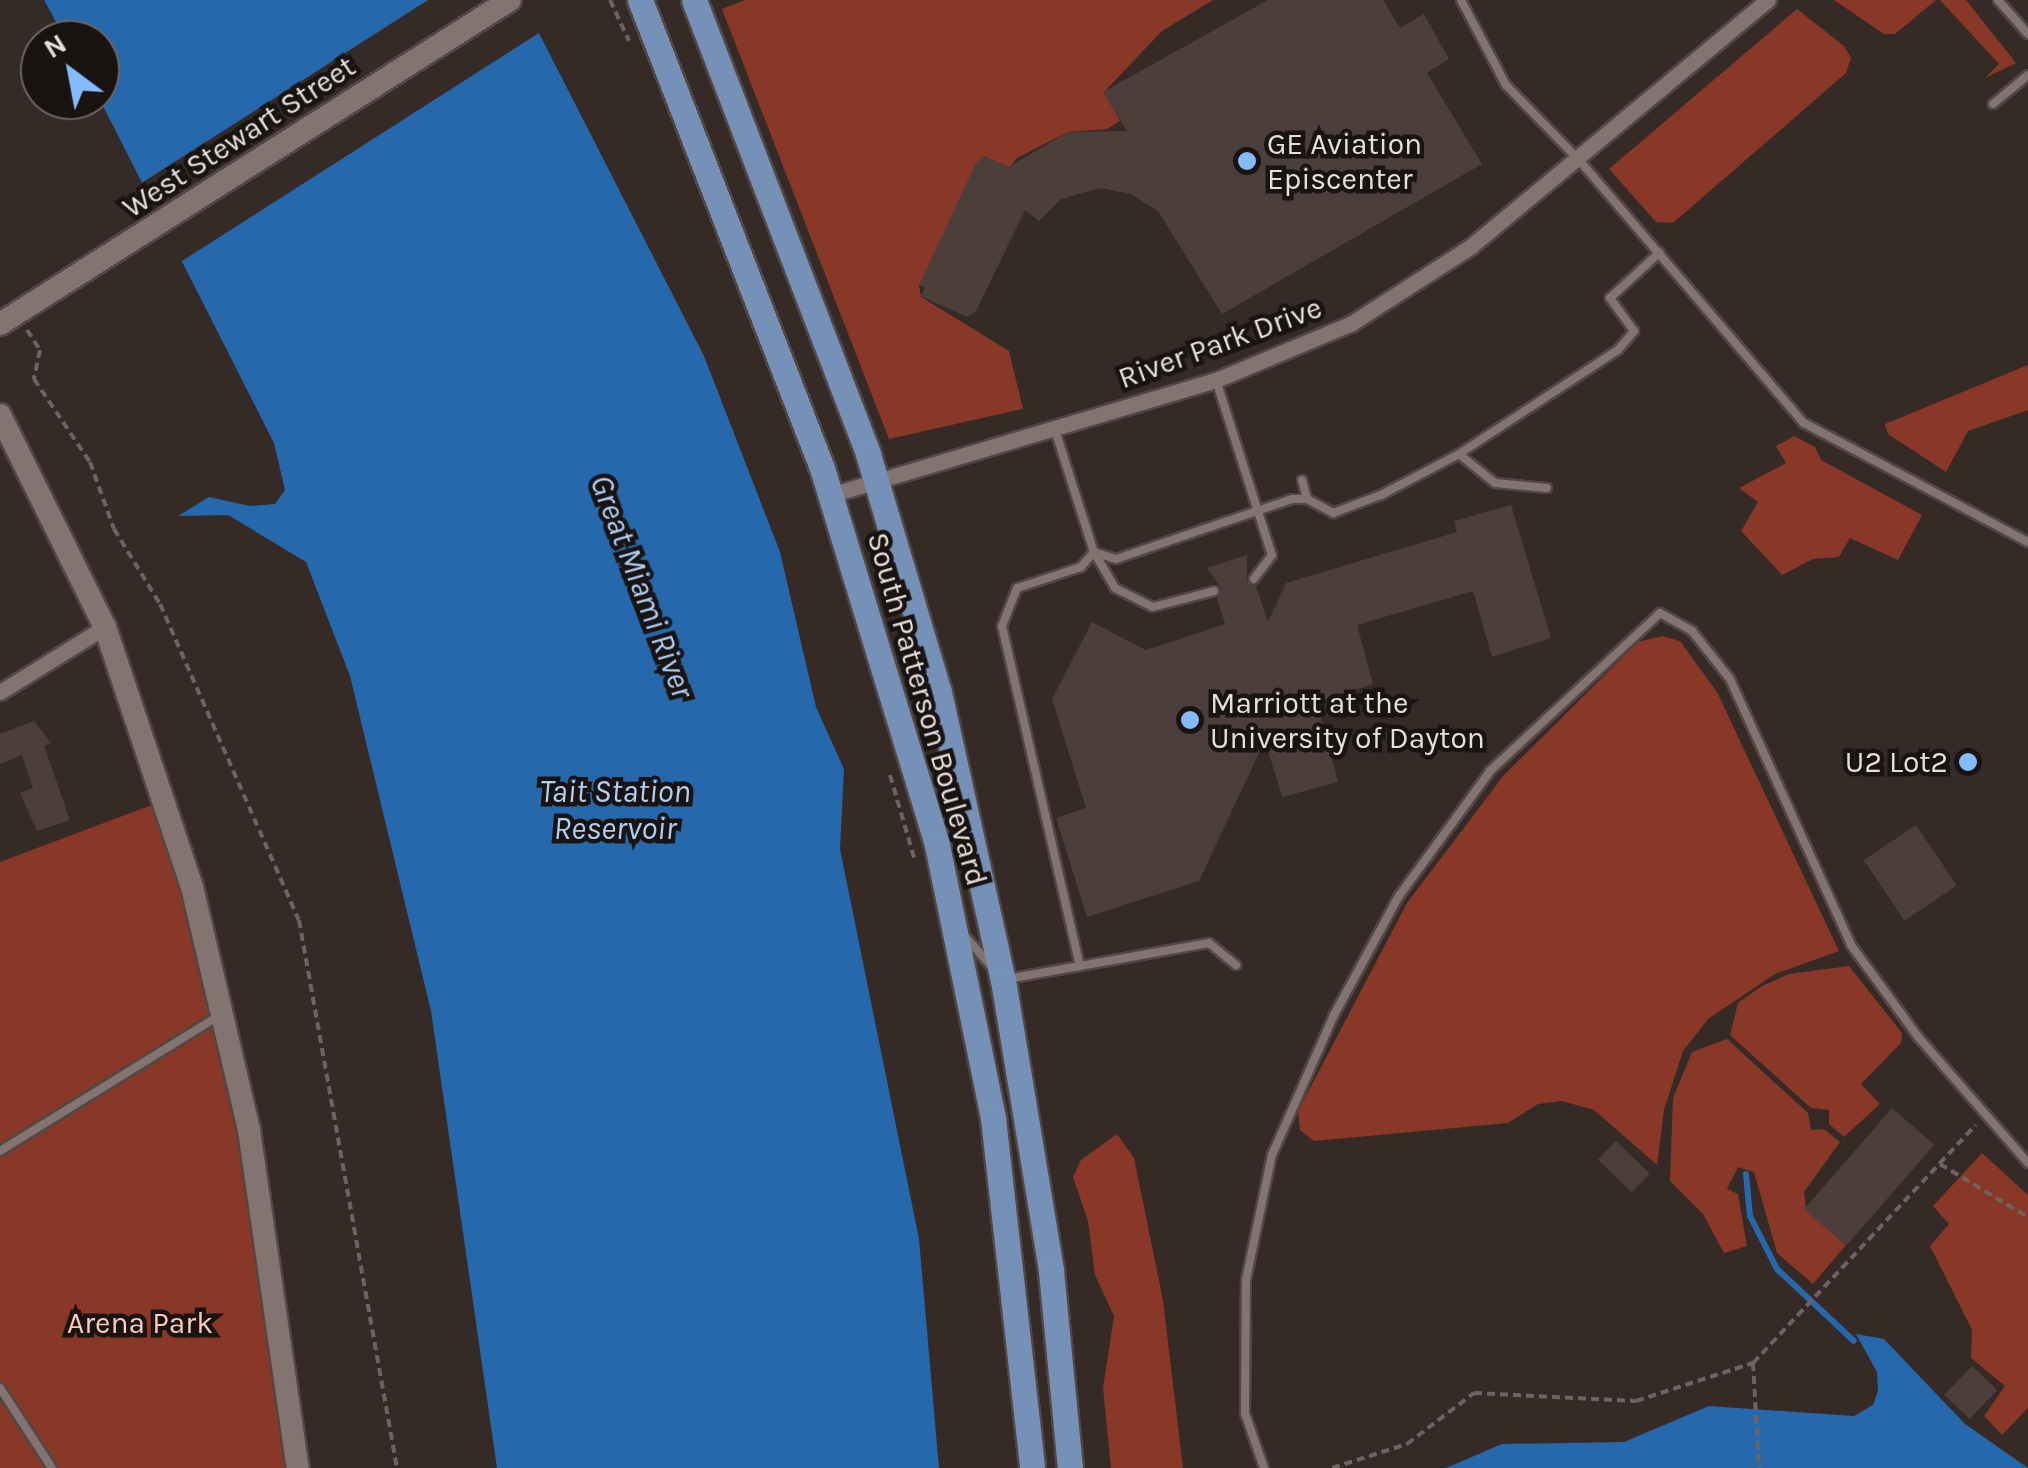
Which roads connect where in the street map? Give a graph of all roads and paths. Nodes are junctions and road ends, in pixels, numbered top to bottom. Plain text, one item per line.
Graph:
1 (510, 0) edge
2 (640, 0) edge
3 (694, 0) edge
4 (1462, 0) edge
5 (1768, 0) edge
6 (1998, 0) edge
7 (611, 1) edge
8 (2028, 34) edge
9 (632, 46) dead end
10 (2028, 75) edge
11 (1994, 104) dead end
12 (1579, 160) junction
13 (1658, 254) junction
14 (0, 324) edge
15 (38, 346) dead end
16 (1216, 380) junction
17 (0, 415) edge
18 (1054, 430) junction
19 (1458, 454) junction
20 (877, 480) junction
21 (1302, 480) dead end
22 (1548, 488) dead end
23 (830, 495) junction
24 (1308, 499) junction
25 (1258, 511) junction
26 (2028, 542) edge
27 (1094, 552) junction
28 (1254, 579) dead end
29 (1214, 591) dead end
30 (105, 628) junction
31 (0, 692) edge
32 (888, 769) dead end
33 (919, 876) dead end
34 (956, 927) junction
35 (1236, 964) dead end
36 (1080, 966) junction
37 (1003, 980) junction
38 (226, 1013) junction
39 (1986, 1115) junction
40 (0, 1151) edge
41 (2028, 1163) edge
42 (1940, 1164) junction
43 (2028, 1217) edge
44 (1753, 1363) junction
45 (0, 1388) edge
46 (52, 1468) edge
47 (298, 1468) edge
48 (397, 1468) edge
49 (1032, 1468) edge
50 (1070, 1468) edge
51 (1264, 1468) edge
52 (1332, 1468) edge
53 (1759, 1468) edge

1 - 14 main road, West Stewart Street
2 - 23 main road, South Patterson Boulevard
3 - 20 main road, South Patterson Boulevard
4 - 12 lane
5 - 12 street, River Park Drive
6 - 8 lane
7 - 9 path
10 - 11 lane
12 - 13 lane
12 - 16 street, River Park Drive
13 - 19 lane
13 - 26 lane
15 - 48 path
16 - 18 street, River Park Drive
16 - 25 lane
17 - 30 main road
18 - 20 street, River Park Drive
18 - 27 lane
19 - 22 lane
19 - 24 lane
20 - 23 street, River Park Drive
20 - 37 main road, South Patterson Boulevard
21 - 24 lane
23 - 34 main road, South Patterson Boulevard
24 - 25 lane
25 - 27 lane
25 - 28 lane
27 - 29 lane
27 - 36 lane
30 - 31 street
30 - 38 main road
32 - 33 path
34 - 37 lane
34 - 49 main road, South Patterson Boulevard
35 - 36 lane
36 - 37 lane
37 - 50 main road, South Patterson Boulevard
38 - 40 lane
38 - 47 main road
39 - 41 lane
39 - 42 path
39 - 51 lane
42 - 43 path
42 - 44 path
44 - 52 path
44 - 53 path
45 - 46 lane

